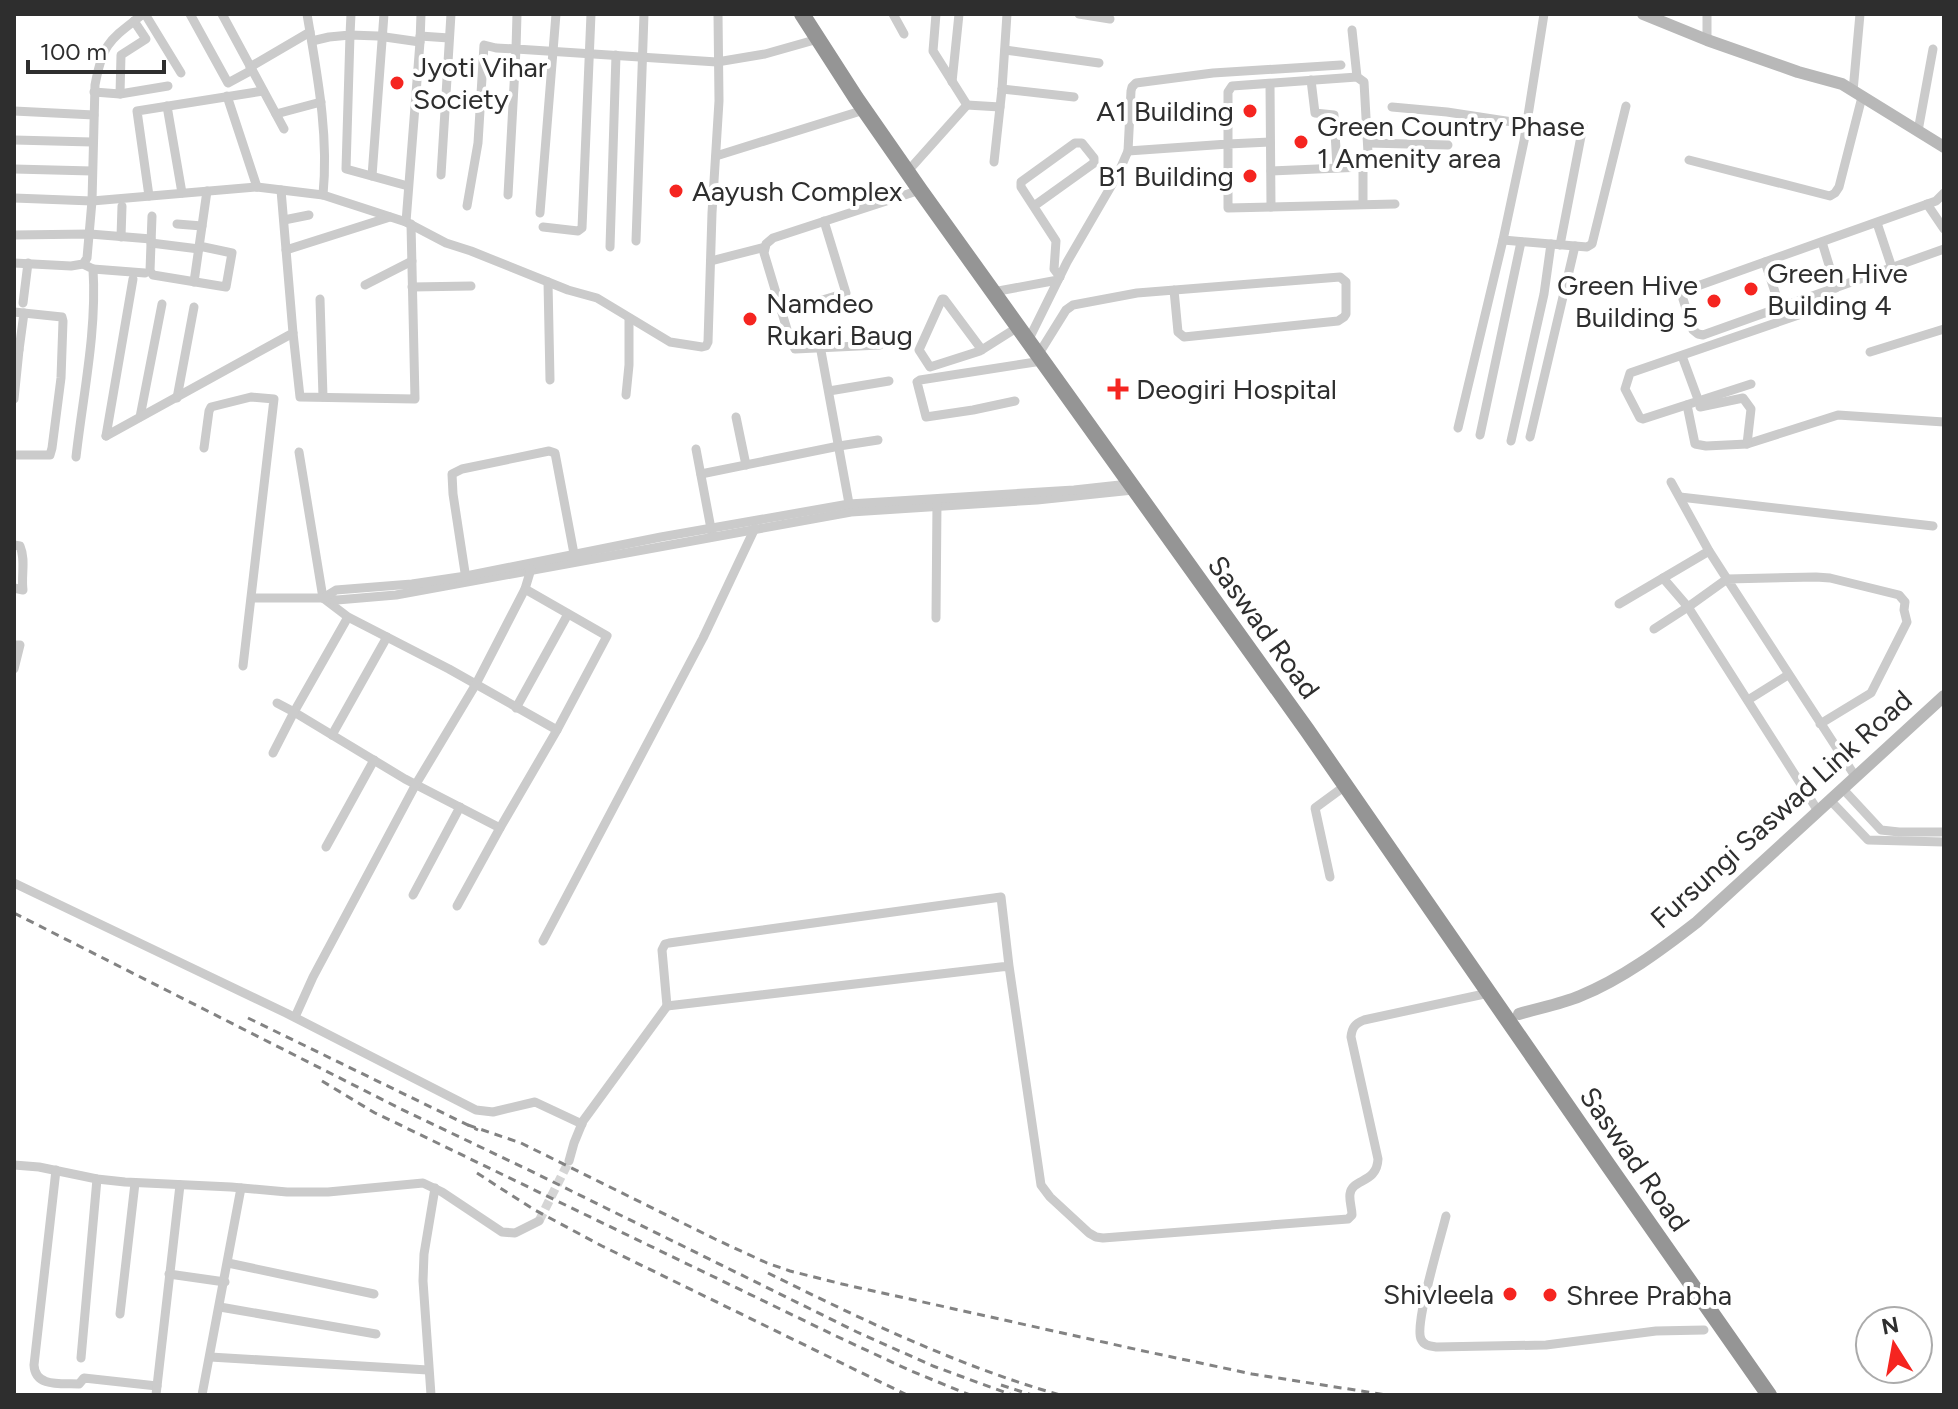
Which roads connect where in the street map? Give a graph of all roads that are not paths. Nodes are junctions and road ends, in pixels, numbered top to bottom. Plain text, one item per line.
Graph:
1 (144, 14) edge
2 (190, 14) edge
3 (222, 14) edge
4 (307, 14) edge
5 (351, 14) edge
6 (384, 14) edge
7 (421, 14) edge
8 (451, 14) edge
9 (517, 14) edge
10 (556, 14) edge
11 (591, 14) edge
12 (644, 14) edge
13 (718, 14) edge
14 (802, 14) edge
15 (893, 14) edge
16 (936, 14) edge
17 (959, 14) edge
18 (1007, 14) edge
19 (1079, 14) edge
20 (1544, 14) edge
21 (1643, 14) edge
22 (1707, 14) edge
23 (1860, 14) edge
24 (1110, 19) dead end
25 (134, 21) junction
26 (1352, 30) dead end
27 (904, 34) dead end
28 (350, 35) junction
29 (311, 37) junction
30 (383, 38) junction
31 (449, 38) junction
32 (420, 39) junction
33 (818, 39) junction
34 (1707, 40) junction
35 (516, 49) junction
36 (1933, 49) dead end
37 (1005, 50) junction
38 (553, 52) junction
39 (589, 54) junction
40 (616, 55) junction
41 (644, 58) junction
42 (717, 62) junction
43 (1099, 63) dead end
44 (1341, 65) dead end
45 (251, 68) junction
46 (181, 73) dead end
47 (1357, 77) junction
48 (1311, 80) junction
49 (952, 82) junction
50 (1270, 84) junction
51 (168, 86) dead end
52 (1002, 89) junction
53 (263, 91) junction
54 (94, 92) junction
55 (120, 94) junction
56 (1857, 94) junction
57 (227, 96) junction
58 (1074, 97) dead end
59 (321, 102) junction
60 (967, 105) junction
61 (167, 106) junction
62 (1626, 106) dead end
63 (1000, 107) junction
64 (1392, 107) dead end
65 (864, 110) junction
66 (14, 111) edge
67 (276, 114) junction
68 (94, 115) junction
69 (1526, 124) junction
70 (1583, 126) dead end
71 (284, 129) dead end
72 (1918, 131) junction
73 (14, 140) edge
74 (92, 142) junction
75 (1270, 142) junction
76 (1368, 143) junction
77 (1228, 144) junction
78 (1448, 145) dead end
79 (1944, 147) edge
80 (1128, 151) junction
81 (716, 156) junction
82 (1689, 160) dead end
83 (994, 162) dead end
84 (1337, 167) junction
85 (1363, 167) junction
86 (14, 169) edge
87 (92, 171) junction
88 (908, 171) junction
89 (1271, 171) junction
90 (441, 175) dead end
91 (372, 176) junction
92 (408, 186) junction
93 (257, 187) junction
94 (281, 190) junction
95 (920, 190) junction
96 (207, 191) junction
97 (182, 193) junction
98 (1944, 193) edge
99 (323, 195) junction
100 (508, 195) dead end
101 (149, 196) junction
102 (14, 198) edge
103 (92, 201) junction
104 (1363, 204) junction
105 (1395, 204) dead end
106 (1927, 204) junction
107 (122, 206) dead end
108 (467, 206) dead end
109 (1034, 206) junction
110 (1271, 207) junction
111 (540, 213) dead end
112 (309, 215) dead end
113 (152, 216) dead end
114 (390, 217) junction
115 (284, 220) junction
116 (824, 221) junction
117 (408, 223) junction
118 (1877, 223) junction
119 (177, 224) dead end
120 (202, 226) junction
121 (543, 227) dead end
122 (1944, 229) edge
123 (90, 234) junction
124 (14, 235) edge
125 (121, 237) junction
126 (1503, 240) junction
127 (151, 241) junction
128 (636, 241) dead end
129 (1521, 242) junction
130 (1822, 242) junction
131 (1556, 244) junction
132 (1575, 246) junction
133 (610, 247) dead end
134 (765, 247) junction
135 (199, 248) junction
136 (1944, 249) edge
137 (286, 250) junction
138 (412, 261) junction
139 (711, 261) junction
140 (1765, 262) junction
141 (14, 263) edge
142 (28, 263) junction
143 (88, 266) junction
144 (1892, 268) junction
145 (145, 273) dead end
146 (133, 279) dead end
147 (1059, 279) junction
148 (194, 282) junction
149 (548, 282) junction
150 (365, 285) dead end
151 (471, 286) dead end
152 (412, 287) junction
153 (1836, 288) junction
154 (1174, 290) junction
155 (993, 292) junction
156 (320, 299) dead end
157 (162, 304) dead end
158 (194, 307) dead end
159 (1780, 307) junction
160 (1816, 309) dead end
161 (20, 310) edge
162 (782, 312) junction
163 (629, 318) junction
164 (1018, 327) junction
165 (1944, 329) edge
166 (293, 333) junction
167 (880, 345) dead end
168 (16, 350) edge
169 (982, 350) junction
170 (821, 351) dead end
171 (1036, 352) junction
172 (1870, 352) dead end
173 (1682, 356) junction
174 (550, 380) dead end
175 (889, 381) dead end
176 (1751, 384) dead end
177 (829, 391) junction
178 (626, 395) dead end
179 (323, 397) junction
180 (177, 398) junction
181 (14, 399) edge
182 (1015, 401) dead end
183 (1699, 402) junction
184 (1687, 407) junction
185 (140, 417) junction
186 (736, 417) dead end
187 (1944, 422) edge
188 (1458, 428) dead end
189 (1480, 435) dead end
190 (1530, 437) dead end
191 (878, 440) dead end
192 (1511, 441) dead end
193 (1747, 444) junction
194 (839, 446) junction
195 (204, 448) dead end
196 (696, 449) dead end
197 (299, 452) dead end
198 (14, 455) edge
199 (76, 457) dead end
200 (746, 465) junction
201 (701, 474) junction
202 (1671, 482) dead end
203 (1131, 487) junction
204 (1680, 497) junction
205 (937, 503) junction
206 (850, 508) junction
207 (757, 525) junction
208 (1933, 526) dead end
209 (712, 533) junction
210 (14, 545) edge
211 (1709, 551) junction
212 (575, 558) junction
213 (532, 567) junction
214 (1663, 578) junction
215 (466, 579) junction
216 (1727, 579) junction
217 (14, 588) edge
218 (525, 589) junction
219 (252, 598) junction
220 (323, 598) junction
221 (1619, 604) dead end
222 (1688, 607) junction
223 (568, 614) junction
224 (348, 617) junction
225 (936, 618) dead end
226 (1654, 629) dead end
227 (387, 637) junction
228 (14, 645) edge
229 (243, 666) dead end
230 (14, 669) edge
231 (1788, 675) junction
232 (476, 684) junction
233 (1944, 696) edge
234 (1748, 700) junction
235 (277, 703) dead end
236 (516, 708) junction
237 (294, 712) junction
238 (1820, 724) junction
239 (557, 730) junction
240 (332, 735) junction
241 (273, 753) dead end
242 (374, 760) junction
243 (1855, 776) junction
244 (416, 784) junction
245 (1345, 786) junction
246 (1842, 788) junction
247 (1830, 800) junction
248 (460, 807) junction
249 (1818, 811) junction
250 (500, 828) junction
251 (1944, 832) edge
252 (1944, 842) edge
253 (326, 847) dead end
254 (1330, 877) dead end
255 (14, 883) edge
256 (413, 895) dead end
257 (457, 906) dead end
258 (543, 941) dead end
259 (1009, 966) junction
260 (1489, 993) junction
261 (667, 1006) junction
262 (1519, 1014) dead end
263 (295, 1017) junction
264 (582, 1124) junction
265 (569, 1161) tunnel mouth
266 (14, 1165) edge
267 (56, 1170) junction
268 (97, 1179) junction
269 (135, 1183) junction
270 (180, 1185) junction
271 (241, 1188) junction
272 (435, 1188) junction
273 (1446, 1216) dead end
274 (539, 1221) dead end
275 (228, 1263) junction
276 (169, 1274) junction
277 (225, 1282) junction
278 (374, 1294) dead end
279 (220, 1307) junction
280 (120, 1314) dead end
281 (1704, 1330) dead end
282 (376, 1334) dead end
283 (210, 1357) junction
284 (81, 1358) dead end
285 (428, 1370) junction
286 (79, 1384) junction
287 (156, 1390) edge
288 (78, 1395) edge
289 (202, 1395) edge
290 (431, 1395) edge
291 (1769, 1395) edge

1 - 25 street
1 - 46 street
2 - 45 street
3 - 45 street
4 - 29 street
5 - 28 street
6 - 30 street
7 - 32 street
8 - 31 street
9 - 35 street
10 - 38 street
11 - 39 street
12 - 41 street
13 - 42 street
14 - 33 highway, Saswad Road
15 - 27 street
16 - 49 street
17 - 49 street
18 - 37 street
19 - 24 street
20 - 69 street
21 - 34 street
22 - 34 street
23 - 56 street
25 - 54 street
25 - 55 street
26 - 47 street
28 - 29 street
28 - 30 street
28 - 91 street
29 - 45 street
29 - 59 street
30 - 32 street
30 - 91 street
31 - 32 street
31 - 90 street
32 - 92 street
33 - 42 street
33 - 65 highway, Saswad Road
34 - 56 street
35 - 38 street
35 - 100 street
35 - 108 street
36 - 72 street
37 - 43 street
37 - 52 street
38 - 39 street
38 - 111 street
39 - 40 street
39 - 121 street
40 - 41 street
40 - 133 street
41 - 42 street
41 - 128 street
42 - 81 street
44 - 80 street
45 - 53 street
47 - 48 street
47 - 76 street
48 - 50 street
48 - 84 street
49 - 60 street
50 - 75 street
50 - 77 street
51 - 55 street
52 - 58 street
52 - 63 street
53 - 57 street
53 - 67 street
54 - 55 street
54 - 68 street
56 - 72 street
56 - 82 street
57 - 61 street
57 - 93 street
59 - 67 street
59 - 99 street
60 - 63 street
60 - 88 street
61 - 97 street
61 - 101 street
62 - 132 street
63 - 83 street
64 - 69 street
65 - 81 street
65 - 88 highway, Saswad Road
66 - 68 street
67 - 71 street
68 - 74 street
69 - 126 street
70 - 131 street
72 - 79 street
73 - 74 street
74 - 87 street
75 - 77 street
75 - 89 street
76 - 78 street
76 - 85 street
77 - 80 street
77 - 110 street
80 - 147 street
81 - 139 street
84 - 85 street
84 - 89 street
85 - 104 street
86 - 87 street
87 - 103 street
88 - 95 highway, Saswad Road
89 - 110 street
91 - 92 street
92 - 117 street
93 - 94 street
93 - 96 street
94 - 99 street
94 - 115 street
95 - 116 street
95 - 155 highway, Saswad Road
96 - 97 street
96 - 120 street
97 - 101 street
98 - 106 street
99 - 114 street
101 - 103 street
102 - 103 street
103 - 123 street
104 - 105 street
104 - 110 street
106 - 118 street
106 - 122 street
107 - 125 street
109 - 109 street
109 - 147 street
112 - 115 street
113 - 127 street
114 - 117 street
114 - 137 street
115 - 137 street
116 - 134 street
116 - 162 street
117 - 138 street
117 - 149 street
118 - 130 street
118 - 144 street
119 - 120 street
120 - 135 street
123 - 124 street
123 - 125 street
123 - 143 street
125 - 127 street
126 - 129 street
126 - 188 street
127 - 135 street
127 - 148 street
129 - 131 street
129 - 189 street
130 - 140 street
130 - 153 street
131 - 132 street
131 - 192 street
132 - 190 street
134 - 139 street
134 - 162 street
135 - 148 street
135 - 148 street
136 - 144 street
137 - 166 street
138 - 150 street
138 - 152 street
139 - 163 street
140 - 159 street
140 - 159 street
141 - 142 street
142 - 143 street
142 - 161 street
143 - 145 street
143 - 199 street
144 - 153 street
146 - 185 street
147 - 155 street
147 - 171 street
149 - 163 street
149 - 174 street
151 - 152 street
152 - 179 street
153 - 159 street
154 - 154 street
154 - 171 street
155 - 164 highway, Saswad Road
156 - 179 street
157 - 185 street
158 - 180 street
160 - 173 street
161 - 168 street
161 - 198 street
162 - 167 street
163 - 178 street
164 - 169 street
164 - 171 highway, Saswad Road
165 - 172 street
166 - 179 street
166 - 180 street
168 - 181 street
169 - 169 street
170 - 177 street
171 - 182 street
171 - 203 highway, Saswad Road
173 - 183 street
173 - 184 street
175 - 177 street
176 - 183 street
177 - 194 street
180 - 185 street
183 - 184 street
184 - 193 street
184 - 193 street
186 - 200 street
187 - 193 street
191 - 194 street
194 - 200 street
194 - 206 street
195 - 219 street
196 - 201 street
197 - 220 street
200 - 201 street
201 - 209 street
202 - 204 street
203 - 205 street
203 - 245 highway, Saswad Road
204 - 208 street
204 - 211 street
205 - 206 street
205 - 225 street
206 - 207 street
207 - 209 street
207 - 258 street
209 - 212 street
210 - 217 street
211 - 214 street
211 - 216 street
212 - 213 street
212 - 215 street
213 - 215 street
213 - 218 street
214 - 221 street
214 - 222 street
215 - 220 street
216 - 222 street
216 - 231 street
216 - 238 street
218 - 223 street
218 - 232 street
219 - 220 street
219 - 229 street
220 - 224 street
222 - 226 street
222 - 234 street
223 - 236 street
223 - 239 street
224 - 227 street
224 - 237 street
227 - 232 street
227 - 240 street
228 - 230 street
231 - 234 street
231 - 238 street
232 - 236 street
232 - 244 street
233 - 243 street, Fursungi Saswad Link Road
234 - 249 street
235 - 237 street
236 - 239 street
237 - 240 street
237 - 241 street
238 - 243 street
239 - 250 street
240 - 242 street
242 - 244 street
242 - 253 street
243 - 246 street, Fursungi Saswad Link Road
244 - 248 street
244 - 263 street
245 - 254 street
245 - 260 highway, Saswad Road
246 - 247 street, Fursungi Saswad Link Road
246 - 251 street
247 - 249 street, Fursungi Saswad Link Road
247 - 252 street
248 - 250 street
248 - 256 street
249 - 262 street, Fursungi Saswad Link Road
250 - 257 street
255 - 263 street
259 - 260 street
259 - 261 street
259 - 261 street
260 - 291 highway, Saswad Road
261 - 264 street
263 - 264 street
264 - 265 street
266 - 267 street
267 - 268 street
267 - 286 street
268 - 269 street
268 - 284 street
269 - 270 street
269 - 280 street
270 - 271 street
270 - 276 street
271 - 272 street
271 - 275 street
272 - 274 street
272 - 285 street
273 - 281 street
275 - 277 street
275 - 278 street
276 - 277 street
276 - 287 street
277 - 279 street
279 - 282 street
279 - 283 street
283 - 285 street
283 - 289 street
285 - 290 street
286 - 287 street
286 - 288 street

